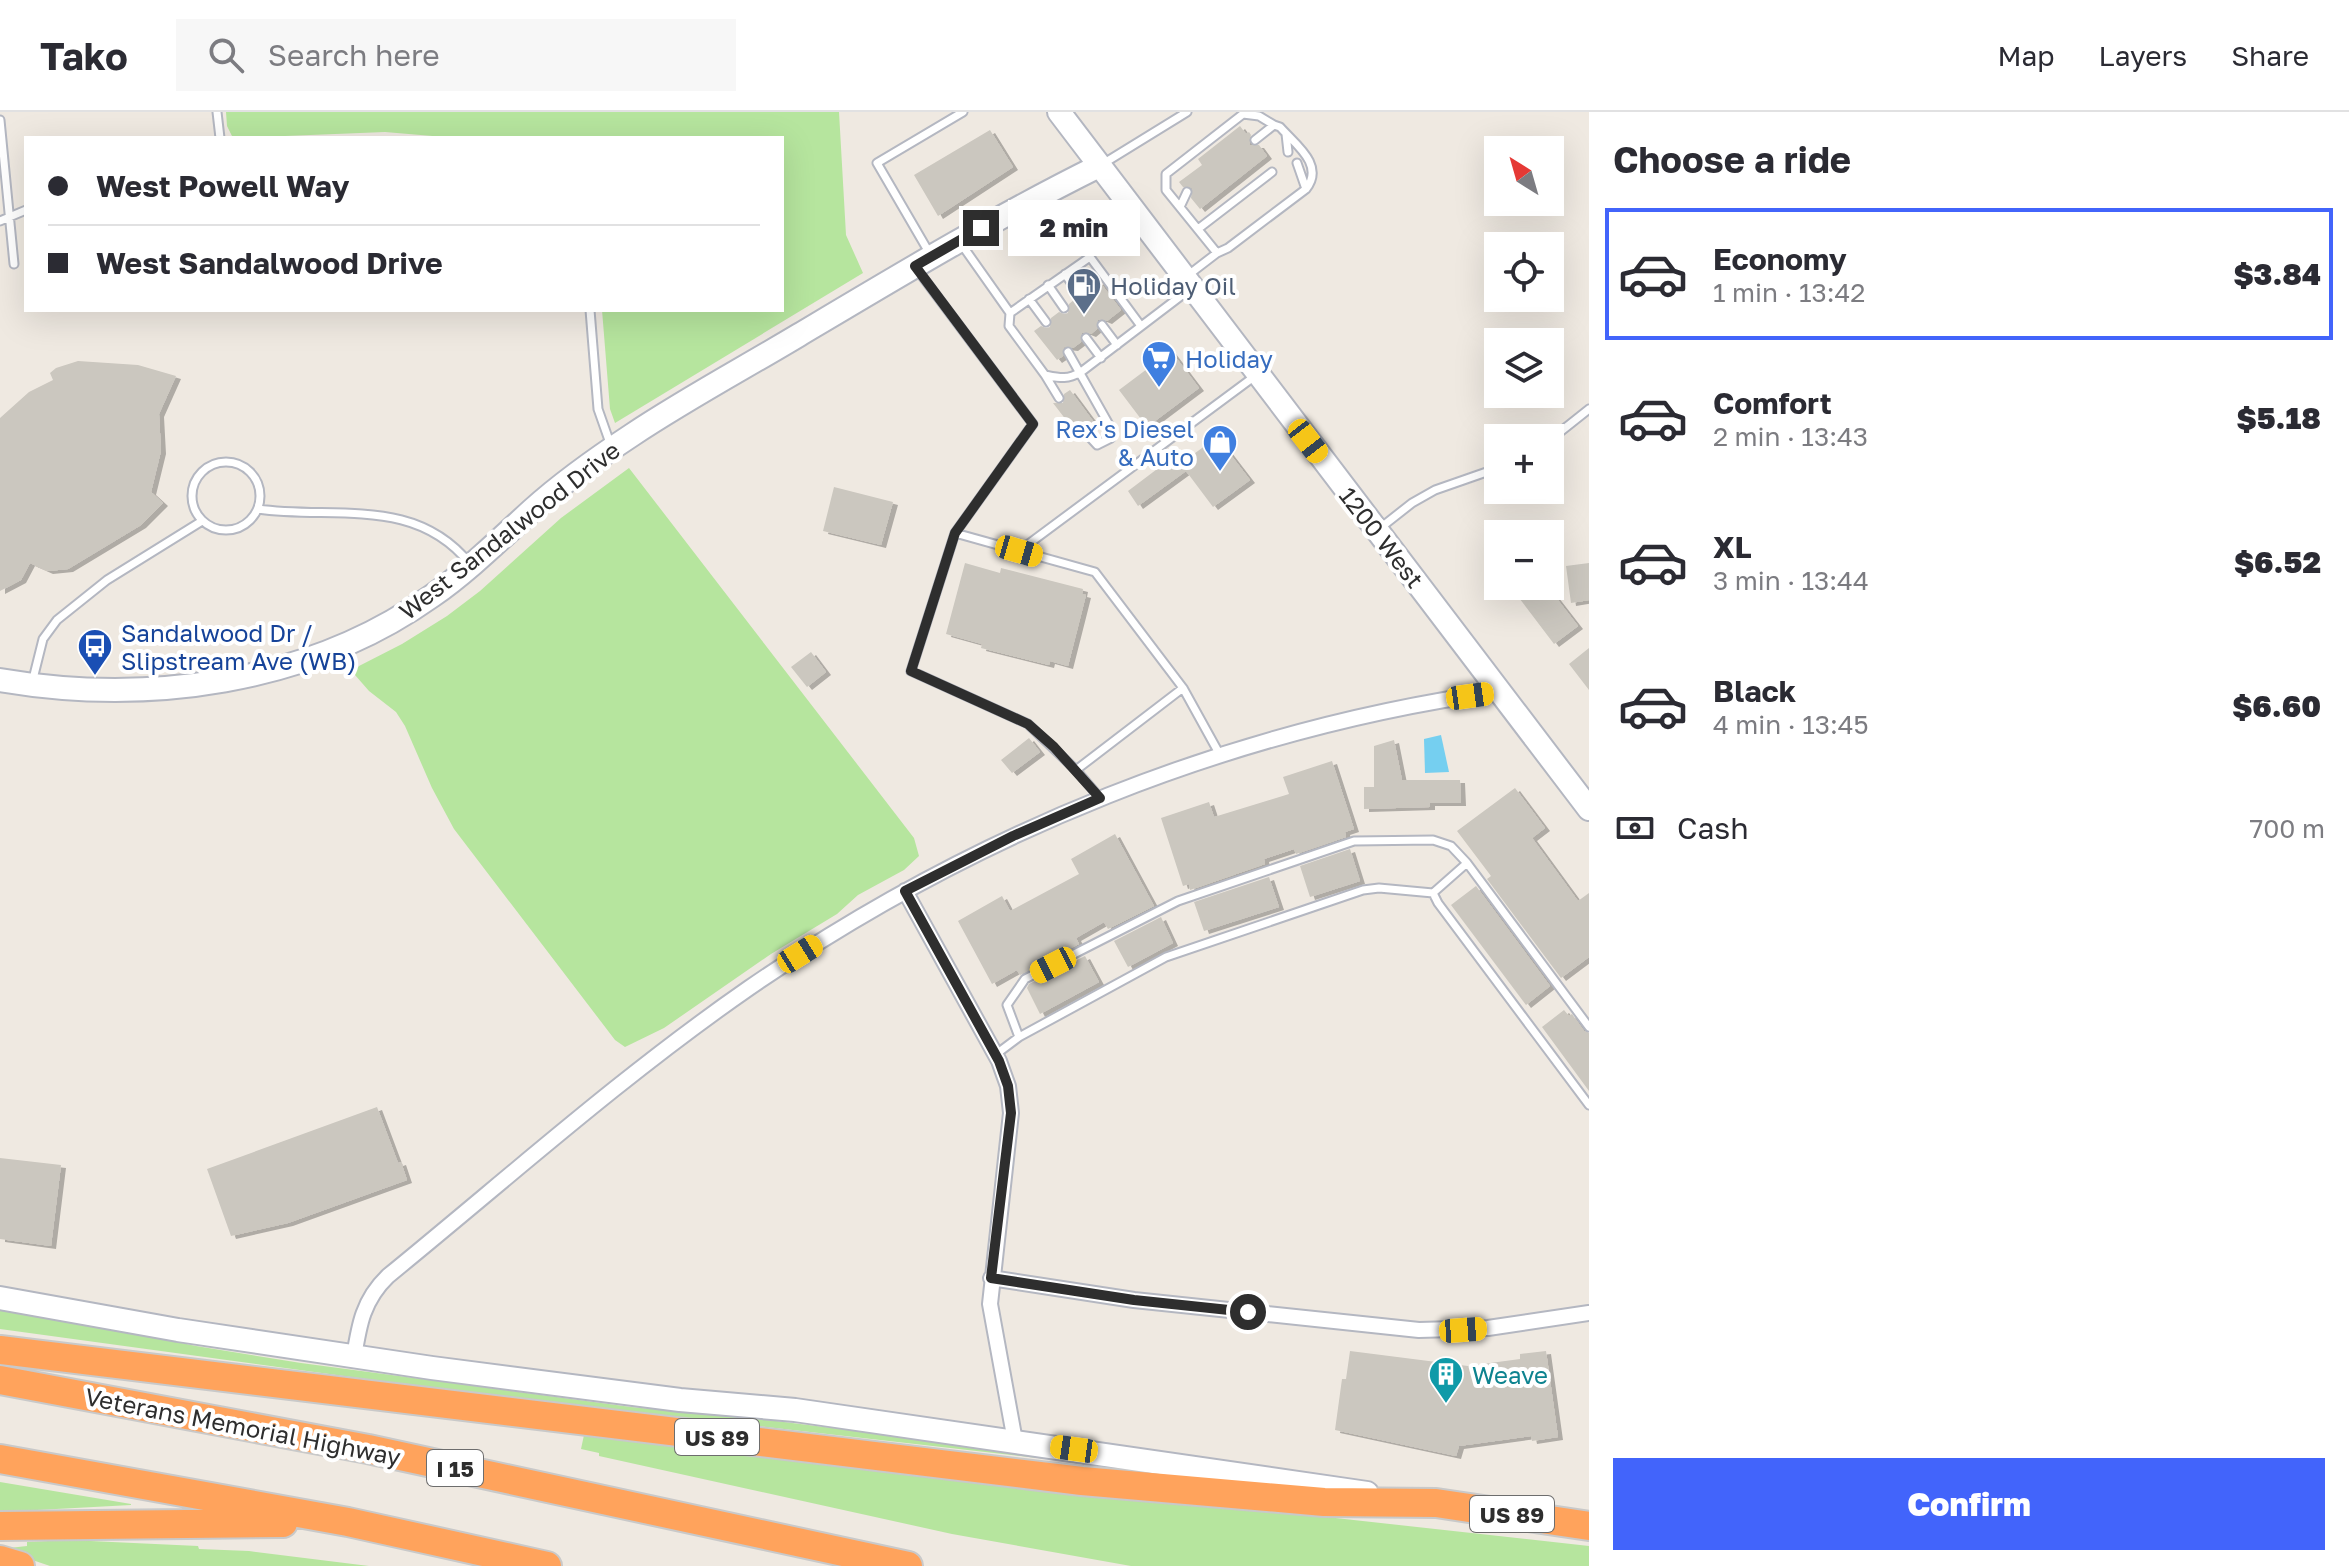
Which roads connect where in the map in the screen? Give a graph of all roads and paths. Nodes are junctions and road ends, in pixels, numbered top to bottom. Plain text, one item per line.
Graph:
1 (217, 112) edge
2 (963, 112) edge
3 (1059, 112) edge
4 (1187, 112) edge
5 (0, 120) edge
6 (1274, 125) junction
7 (1286, 134) junction
8 (220, 136) edge
9 (1255, 140) dead end
10 (1288, 152) dead end
11 (1297, 163) dead end
12 (1099, 166) junction
13 (1272, 172) dead end
14 (1306, 189) junction
15 (1187, 192) dead end
16 (1180, 207) junction
17 (24, 211) edge
18 (9, 217) junction
19 (0, 221) edge
20 (1198, 229) junction
21 (958, 240) junction
22 (1217, 253) junction
23 (923, 261) junction
24 (14, 264) dead end
25 (1065, 274) junction
26 (1188, 283) junction
27 (1048, 285) junction
28 (1080, 295) dead end
29 (1029, 299) junction
30 (1064, 308) dead end
31 (590, 312) edge
32 (1010, 313) junction
33 (1046, 322) dead end
34 (1102, 325) dead end
35 (1141, 326) junction
36 (1086, 338) dead end
37 (1117, 345) junction
38 (1068, 352) dead end
39 (1101, 358) junction
40 (1081, 372) junction
41 (1257, 374) junction
42 (1045, 375) junction
43 (1059, 398) dead end
44 (1589, 409) edge
45 (1564, 429) edge
46 (1086, 433) dead end
47 (612, 448) junction
48 (1484, 473) edge
49 (258, 509) junction
50 (202, 521) junction
51 (1377, 531) junction
52 (955, 533) junction
53 (1019, 551) junction
54 (471, 566) junction
55 (1, 680) edge
56 (32, 685) junction
57 (1183, 688) junction
58 (1501, 691) junction
59 (1220, 755) junction
60 (1076, 770) junction
61 (1100, 798) junction
62 (1589, 809) edge
63 (1467, 863) junction
64 (905, 891) junction
65 (1433, 893) junction
66 (1589, 1027) edge
67 (1019, 1037) junction
68 (995, 1055) junction
69 (1589, 1105) edge
70 (991, 1278) junction
71 (0, 1298) edge
72 (1589, 1313) edge
73 (0, 1350) edge
74 (354, 1357) junction
75 (0, 1380) edge
76 (1015, 1441) junction
77 (0, 1459) edge
78 (1436, 1503) junction
79 (348, 1522) junction
80 (0, 1526) edge
81 (1589, 1526) edge
82 (0, 1560) edge
83 (20, 1566) edge
84 (547, 1566) edge
85 (908, 1566) edge

1 - 8 lane
2 - 23 lane
3 - 12 main road, 1200 West
4 - 12 lane
5 - 18 lane
6 - 7 lane
6 - 9 lane
6 - 16 lane
7 - 10 lane
7 - 14 lane
11 - 14 lane
12 - 21 main road, West Sandalwood Drive
12 - 26 main road, 1200 West
13 - 20 lane
14 - 22 lane
15 - 16 lane
16 - 20 lane
17 - 18 lane
18 - 19 lane
18 - 24 lane
20 - 22 lane
21 - 23 main road, West Sandalwood Drive
21 - 32 lane
22 - 26 lane
23 - 47 main road, West Sandalwood Drive
23 - 52 lane
25 - 27 lane
25 - 28 lane
25 - 35 lane
26 - 35 lane
26 - 41 main road, 1200 West
27 - 29 lane
27 - 30 lane
29 - 32 lane
29 - 33 lane
31 - 47 lane
32 - 42 lane
34 - 37 lane
35 - 37 lane
36 - 39 lane
37 - 39 lane
38 - 40 lane
39 - 40 lane
40 - 42 lane
40 - 46 lane
41 - 51 main road, 1200 West
41 - 53 lane
42 - 43 lane
44 - 45 lane
47 - 54 main road, West Sandalwood Drive
48 - 51 lane
49 - 50 lane
49 - 50 lane
49 - 54 lane
50 - 56 lane
51 - 58 main road, 1200 West
52 - 53 lane
52 - 60 lane
53 - 57 lane
54 - 56 main road, West Sandalwood Drive
55 - 56 main road, West Sandalwood Drive
57 - 59 lane
57 - 60 lane
58 - 59 street
58 - 62 main road, 1200 West
59 - 61 street
60 - 61 lane
61 - 64 street
63 - 65 lane
63 - 66 lane
63 - 67 lane
64 - 68 street
64 - 74 street
65 - 67 lane
65 - 69 lane
67 - 68 lane
68 - 70 street
70 - 72 street
70 - 76 street
71 - 74 main road
73 - 78 highway, US 89
74 - 76 main road
75 - 85 highway, Veterans Memorial Highway / I 15
76 - 78 main road
77 - 79 highway
78 - 81 highway, US 89
79 - 80 highway
79 - 84 highway
82 - 83 highway

